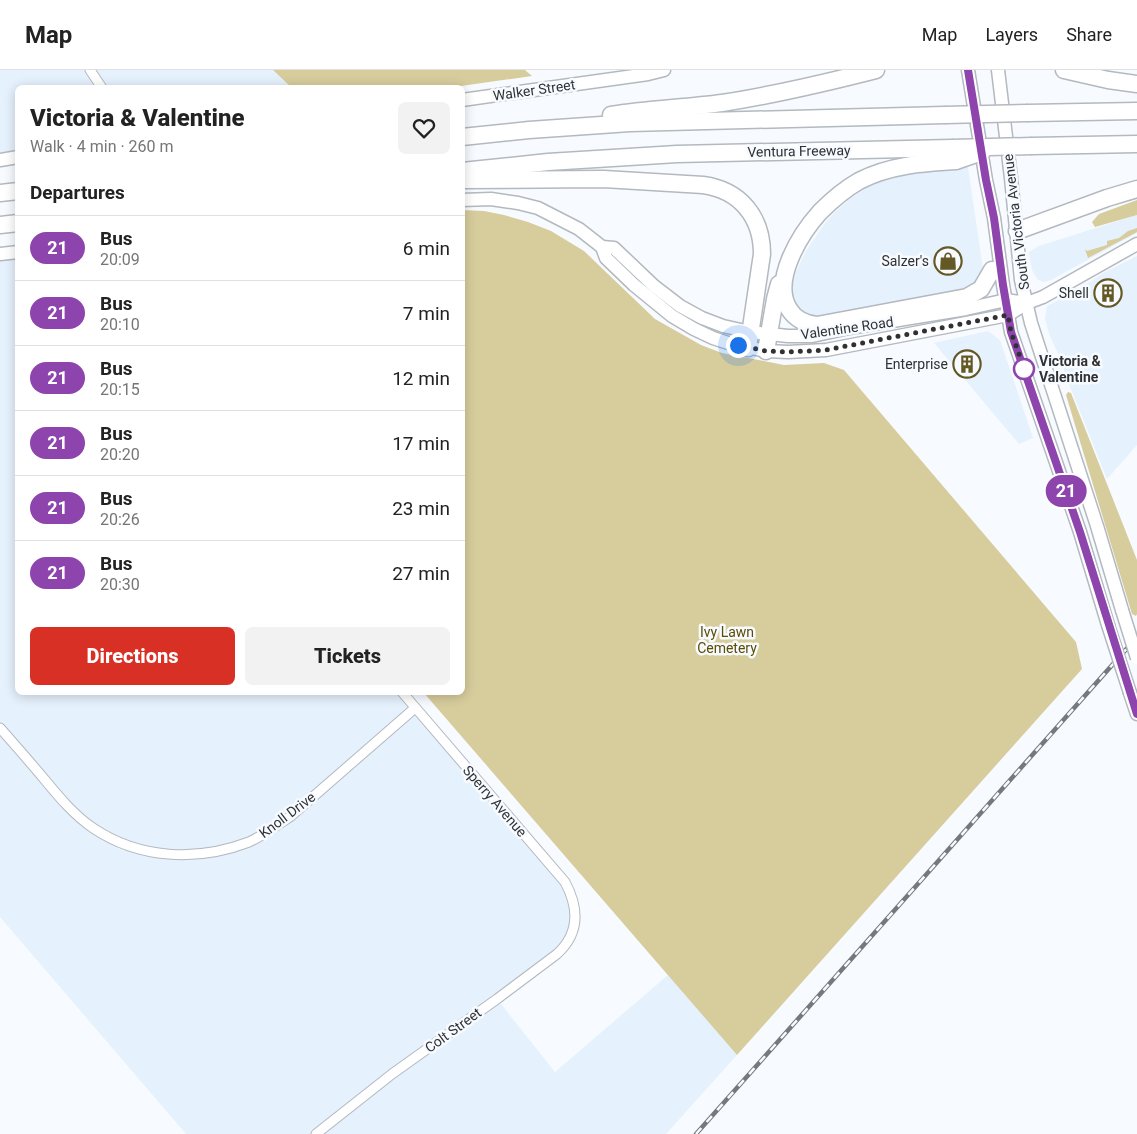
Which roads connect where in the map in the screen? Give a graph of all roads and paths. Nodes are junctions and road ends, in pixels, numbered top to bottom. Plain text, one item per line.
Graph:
1 (90, 70) edge
2 (664, 70) edge
3 (876, 70) edge
4 (968, 70) edge
5 (998, 70) edge
6 (1064, 70) edge
7 (1137, 84) edge
8 (100, 85) edge
9 (465, 100) edge
10 (1137, 111) edge
11 (465, 137) edge
12 (465, 137) edge
13 (1137, 144) edge
14 (954, 154) junction
15 (15, 158) edge
16 (0, 160) edge
17 (465, 171) edge
18 (465, 180) edge
19 (986, 180) junction
20 (1137, 189) edge
21 (15, 191) edge
22 (0, 193) edge
23 (465, 200) edge
24 (15, 223) edge
25 (0, 225) edge
26 (1017, 231) junction
27 (1137, 244) edge
28 (15, 252) edge
29 (0, 254) edge
30 (786, 270) junction
31 (992, 270) junction
32 (1006, 300) junction
33 (1026, 303) junction
34 (948, 311) junction
35 (1008, 315) junction
36 (897, 321) junction
37 (749, 340) junction
38 (768, 343) junction
39 (841, 347) junction
40 (1137, 658) edge
41 (405, 695) edge
42 (416, 708) junction
43 (1137, 714) edge
44 (0, 728) edge
45 (575, 916) joint
46 (316, 1134) edge

1 - 8 street
2 - 9 main road, Walker Street
3 - 11 highway
4 - 19 main road, South Victoria Avenue
5 - 26 main road, South Victoria Avenue
6 - 7 highway
10 - 12 highway, bridge
13 - 14 highway, bridge
14 - 17 highway, Ventura Freeway
14 - 30 highway
15 - 16 main road
18 - 37 highway
19 - 31 main road
19 - 32 main road, South Victoria Avenue
20 - 26 highway
21 - 22 highway
23 - 37 main road, Valentine Road
24 - 25 highway
26 - 33 main road, South Victoria Avenue
27 - 33 main road, Valentine Road
28 - 29 main road
30 - 31 highway
30 - 38 highway
31 - 34 main road
32 - 33 main road, Valentine Road
32 - 34 main road, Valentine Road
32 - 35 main road, South Victoria Avenue
33 - 35 main road, Valentine Road
33 - 40 main road, South Victoria Avenue, bridge
34 - 36 main road, Valentine Road
35 - 39 main road, Valentine Road
35 - 43 main road, South Victoria Avenue, bridge
36 - 38 main road, Valentine Road
36 - 39 main road
37 - 38 main road, Valentine Road
38 - 39 main road, Valentine Road
41 - 42 street, Sperry Avenue
42 - 44 street, Knoll Drive
42 - 45 street, Sperry Avenue
45 - 46 street, Colt Street

